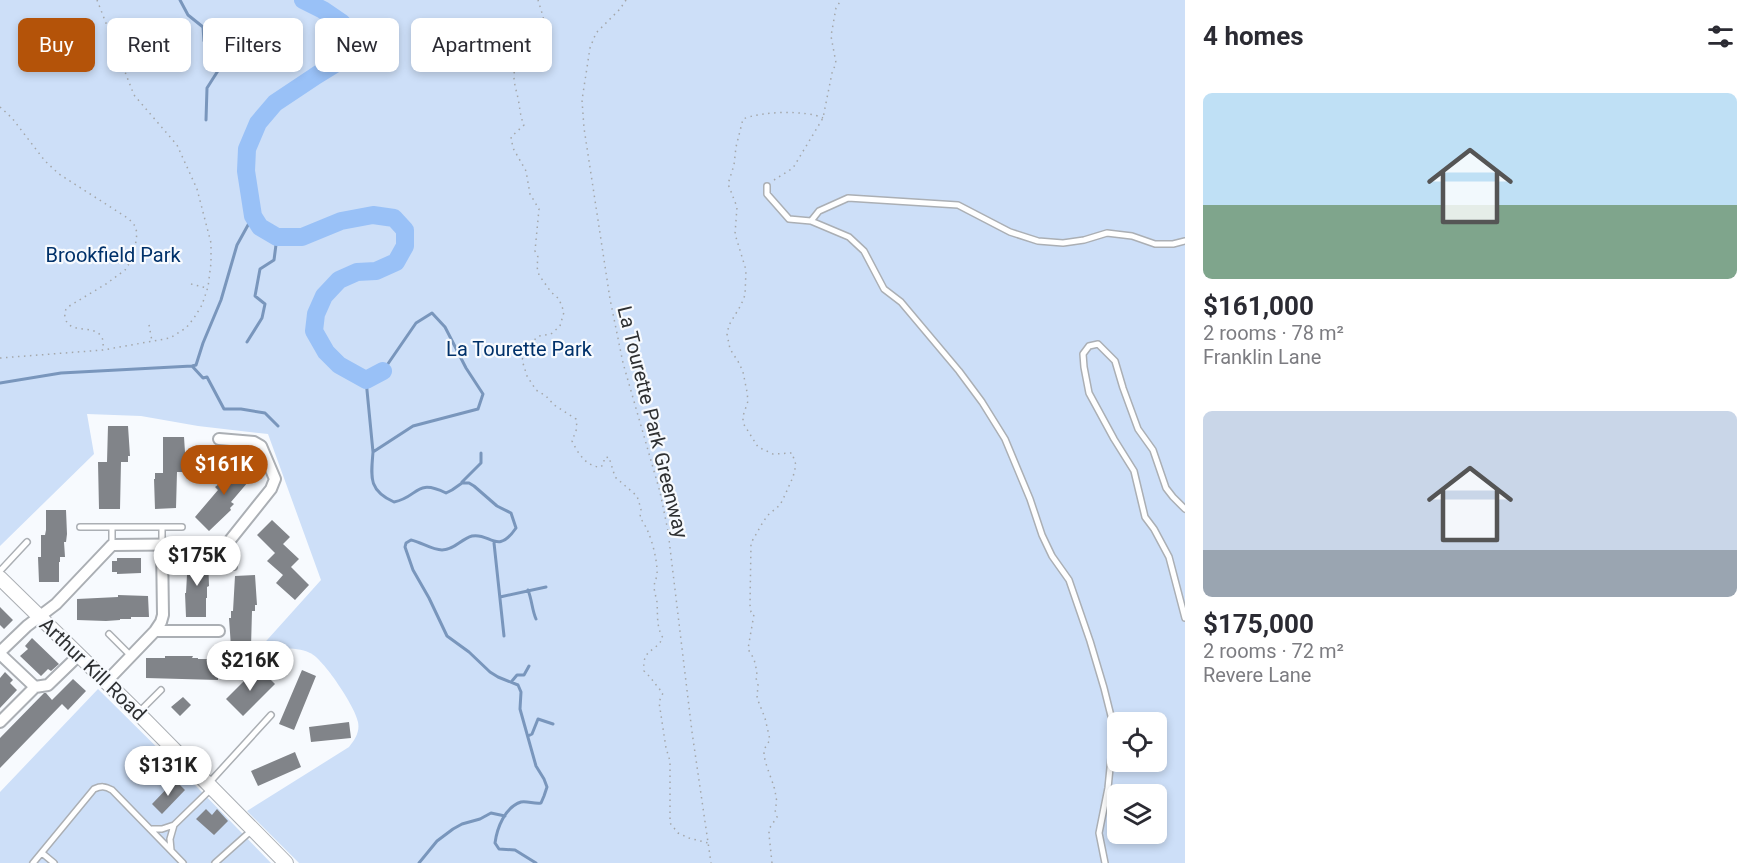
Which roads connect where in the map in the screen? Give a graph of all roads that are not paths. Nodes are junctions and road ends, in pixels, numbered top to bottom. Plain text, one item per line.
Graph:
1 (767, 186) road end
2 (811, 221) junction
3 (1185, 241) edge
4 (219, 439) dead end
5 (1185, 509) edge
6 (80, 527) dead end
7 (112, 527) junction
8 (162, 527) junction
9 (182, 527) dead end
10 (27, 542) dead end
11 (227, 544) junction
12 (112, 545) junction
13 (162, 545) junction
14 (234, 567) dead end
15 (0, 571) edge
16 (0, 578) edge
17 (40, 617) junction
18 (1185, 618) edge
19 (155, 631) junction
20 (219, 631) dead end
21 (109, 634) dead end
22 (0, 653) edge
23 (79, 655) junction
24 (131, 656) junction
25 (106, 682) junction
26 (35, 687) junction
27 (161, 690) dead end
28 (138, 713) junction
29 (271, 715) dead end
30 (0, 722) edge
31 (210, 786) junction
32 (174, 825) junction
33 (253, 828) junction
34 (151, 829) junction
35 (171, 850) junction
36 (42, 853) junction
37 (33, 863) edge
38 (54, 863) edge
39 (183, 863) edge
40 (215, 863) edge
41 (286, 863) edge
42 (1105, 863) edge

1 - 2 lane
2 - 3 lane
2 - 42 lane
4 - 11 street
5 - 18 lane
6 - 7 lane
7 - 8 lane
7 - 12 lane
8 - 9 lane
8 - 13 lane
10 - 15 lane
11 - 13 street
11 - 14 lane
12 - 13 street
12 - 17 street
13 - 19 street
16 - 17 street, Arthur Kill Road
17 - 22 street
17 - 23 street, Arthur Kill Road
19 - 20 street
19 - 24 street
21 - 24 lane
22 - 26 street
23 - 25 street, Arthur Kill Road
23 - 26 street
24 - 25 street
25 - 28 street, Arthur Kill Road
26 - 30 street
27 - 28 lane
28 - 31 street, Arthur Kill Road
29 - 31 lane
31 - 32 lane
31 - 33 street, Arthur Kill Road
32 - 34 lane
32 - 35 lane
33 - 40 lane
33 - 41 street, Arthur Kill Road
34 - 35 lane
34 - 36 lane
35 - 39 lane
36 - 37 lane
36 - 38 lane

